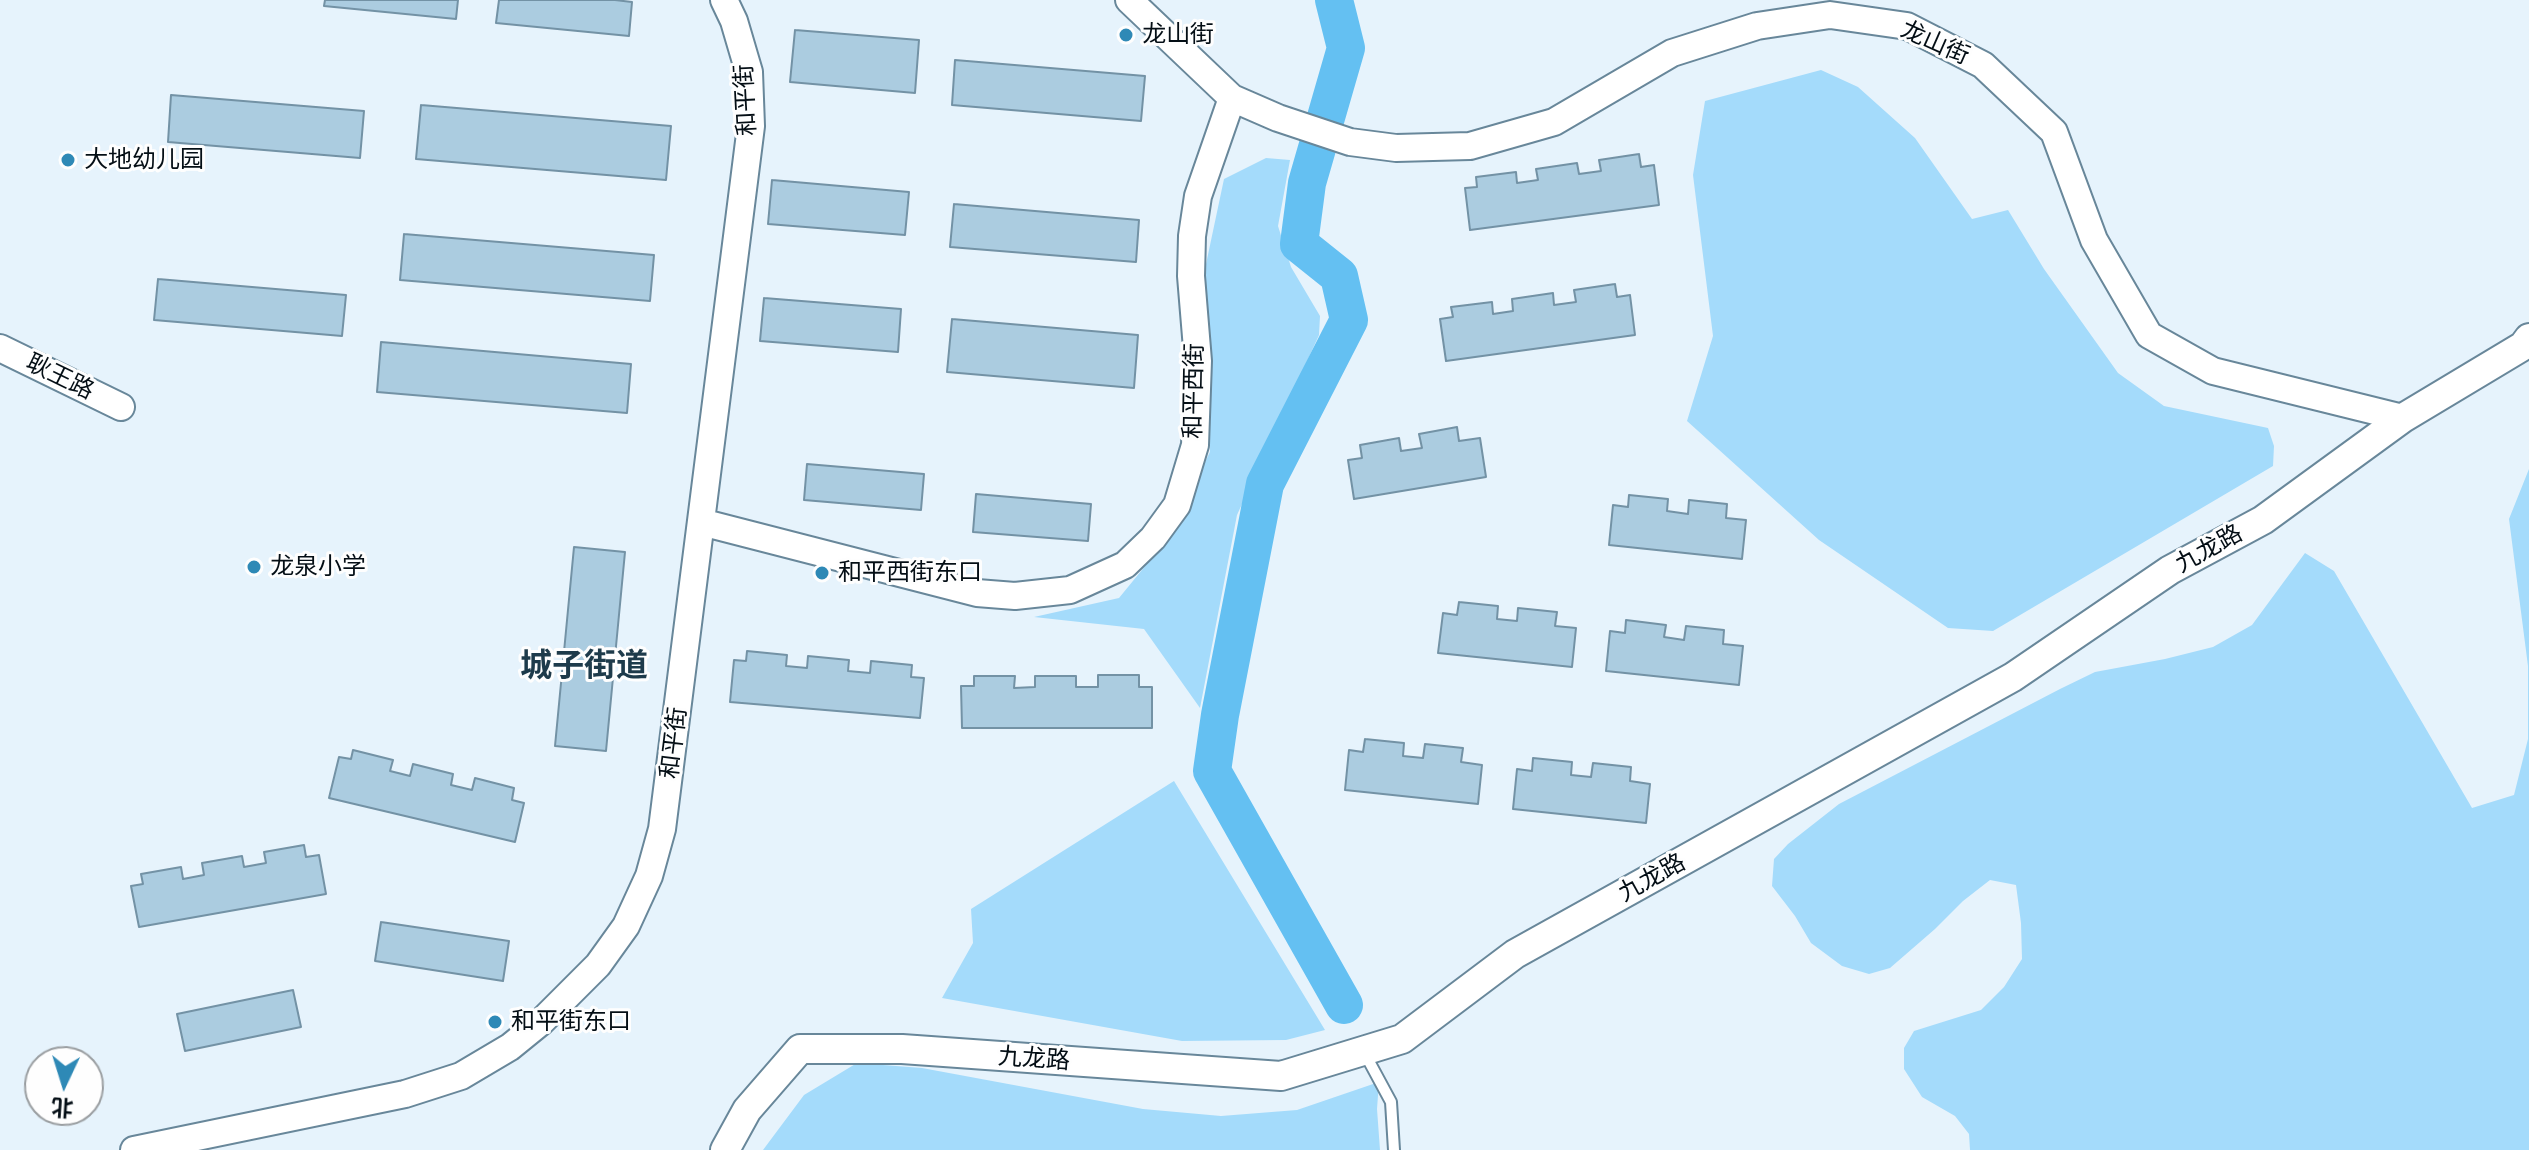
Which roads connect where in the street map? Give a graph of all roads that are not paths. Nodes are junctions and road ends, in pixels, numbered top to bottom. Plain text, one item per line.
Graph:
1 (724, 0) edge
2 (1129, 0) edge
3 (1232, 98) junction
4 (2529, 338) edge
5 (0, 348) edge
6 (121, 407) dead end
7 (2403, 418) junction
8 (701, 522) junction
9 (1363, 1050) junction
10 (134, 1150) edge
11 (725, 1150) edge
12 (1394, 1150) edge

1 - 8 street, 和平街
2 - 3 street, 龙山街
3 - 7 street, 龙山街
3 - 8 street, 和平西街
4 - 7 main road, 九龙路
5 - 6 street, 耿王路
7 - 9 main road, 九龙路
8 - 10 street, 和平街
9 - 11 main road, 九龙路
9 - 12 lane

